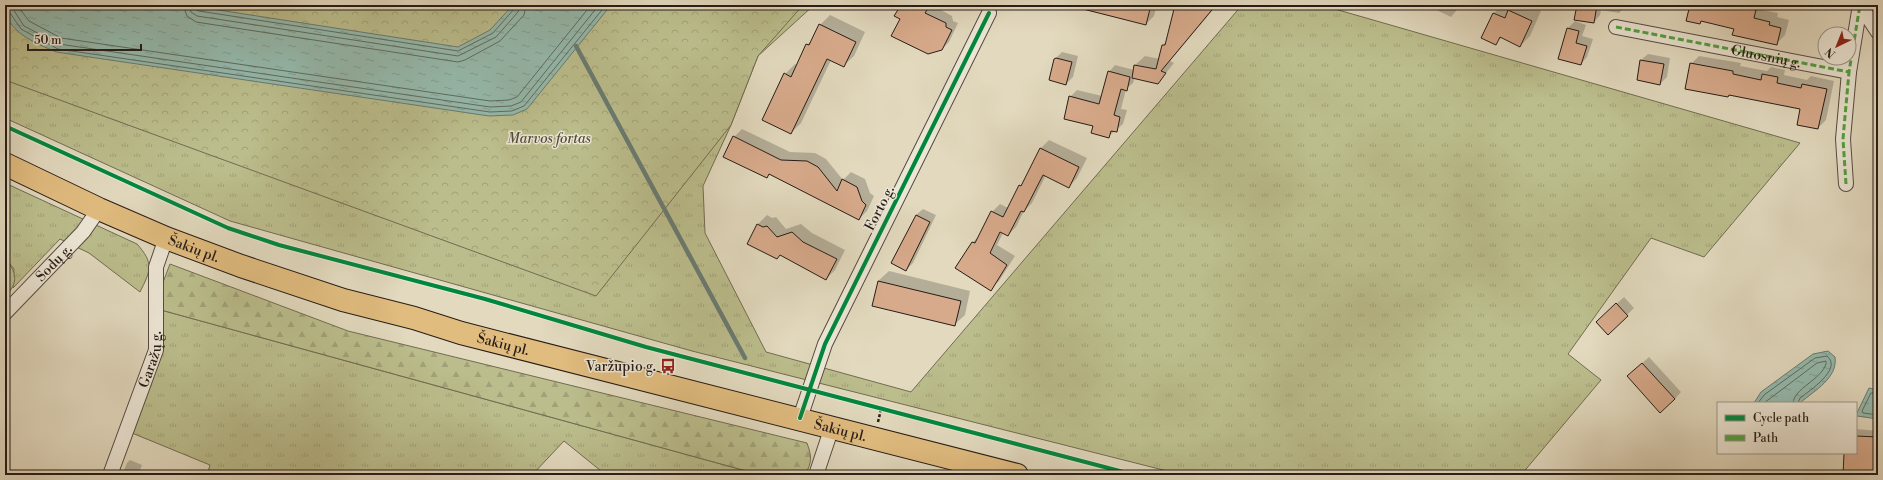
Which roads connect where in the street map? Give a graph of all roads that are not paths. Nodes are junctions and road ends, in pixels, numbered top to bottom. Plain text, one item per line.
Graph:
1 (1860, 5) edge
2 (989, 13) dead end
3 (1616, 27) dead end
4 (1878, 32) edge
5 (1849, 72) junction
6 (5, 164) edge
7 (1846, 184) dead end
8 (98, 209) junction
9 (166, 238) junction
10 (5, 313) edge
11 (800, 418) junction
12 (832, 427) junction
13 (110, 475) edge
14 (816, 475) edge
15 (1017, 475) edge

1 - 4 street
1 - 5 street
2 - 11 street, Forto g.
3 - 5 street, Gluosnių g.
5 - 7 street
6 - 8 main road, Šakių pl.
8 - 9 main road, Šakių pl.
8 - 10 street, Sodų g.
9 - 11 main road, Šakių pl.
9 - 13 street, Garažų g.
11 - 12 main road, Šakių pl.
12 - 14 street
12 - 15 main road, Šakių pl.

